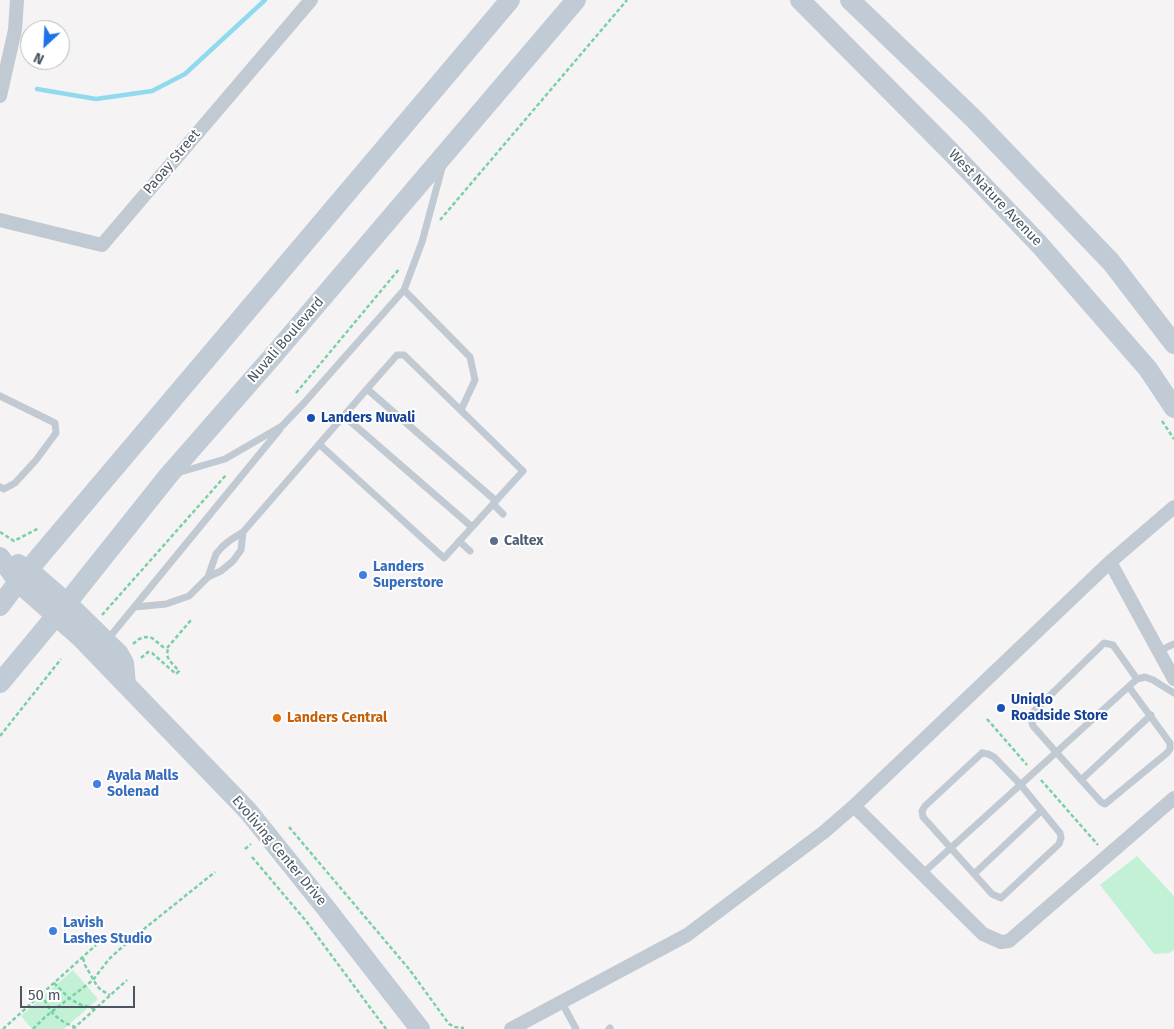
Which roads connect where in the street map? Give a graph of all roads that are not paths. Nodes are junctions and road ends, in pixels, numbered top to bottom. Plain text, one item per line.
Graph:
1 (17, 0) edge
2 (311, 0) edge
3 (510, 0) edge
4 (576, 0) edge
5 (800, 0) edge
6 (850, 0) edge
7 (0, 96) edge
8 (447, 150) junction
9 (0, 220) edge
10 (404, 290) junction
11 (1174, 344) edge
12 (367, 389) junction
13 (0, 396) edge
14 (1174, 408) edge
15 (461, 410) junction
16 (344, 416) junction
17 (282, 426) junction
18 (319, 444) junction
19 (168, 476) junction
20 (0, 487) edge
21 (494, 503) junction
22 (1174, 507) edge
23 (503, 514) dead end
24 (472, 527) junction
25 (243, 532) junction
26 (459, 541) junction
27 (470, 550) dead end
28 (5, 551) edge
29 (1110, 562) junction
30 (24, 576) junction
31 (208, 577) junction
32 (0, 606) edge
33 (135, 607) junction
34 (61, 609) junction
35 (106, 642) junction
36 (1174, 644) edge
37 (1159, 651) junction
38 (1138, 679) junction
39 (1174, 680) edge
40 (0, 683) edge
41 (126, 684) junction
42 (1129, 687) junction
43 (1174, 693) edge
44 (1151, 715) junction
45 (1056, 752) junction
46 (1081, 780) junction
47 (1020, 784) junction
48 (1174, 798) edge
49 (854, 806) junction
50 (1041, 811) junction
51 (950, 849) junction
52 (922, 874) junction
53 (974, 874) junction
54 (561, 1001) junction
55 (420, 1029) edge
56 (511, 1029) edge
57 (576, 1029) edge

1 - 7 street
2 - 9 street, Paoay Street
3 - 30 street
4 - 8 street, Nuvali Boulevard
5 - 14 street, West Nature Avenue
6 - 11 street
8 - 10 lane
8 - 19 street, Nuvali Boulevard
10 - 15 lane
10 - 17 lane
12 - 15 lane
12 - 16 lane
12 - 21 lane
13 - 20 lane
15 - 21 lane
16 - 18 lane
16 - 24 lane
17 - 19 lane
17 - 33 lane
18 - 25 lane
18 - 26 lane
19 - 34 street, Nuvali Boulevard
21 - 23 lane
21 - 24 lane
22 - 29 street
24 - 26 lane
25 - 31 lane
25 - 31 lane
26 - 27 lane
28 - 30 street, Evoliving Center Drive
29 - 37 street
29 - 49 street
30 - 32 street
30 - 34 street, Evoliving Center Drive
31 - 33 lane
33 - 35 lane
34 - 35 street, Evoliving Center Drive
34 - 40 street, Nuvali Boulevard
34 - 41 street, Evoliving Center Drive
35 - 41 street, Evoliving Center Drive
36 - 37 lane
37 - 39 street
38 - 42 lane
38 - 43 lane
38 - 45 lane
41 - 55 street, Evoliving Center Drive
42 - 44 lane
42 - 45 lane
44 - 46 lane
44 - 46 lane
45 - 46 lane
45 - 47 lane
47 - 50 lane
47 - 51 lane
47 - 51 lane
48 - 52 street
49 - 52 street
49 - 54 street
50 - 53 lane
50 - 53 lane
51 - 52 lane
51 - 53 lane
54 - 56 street
54 - 57 lane

